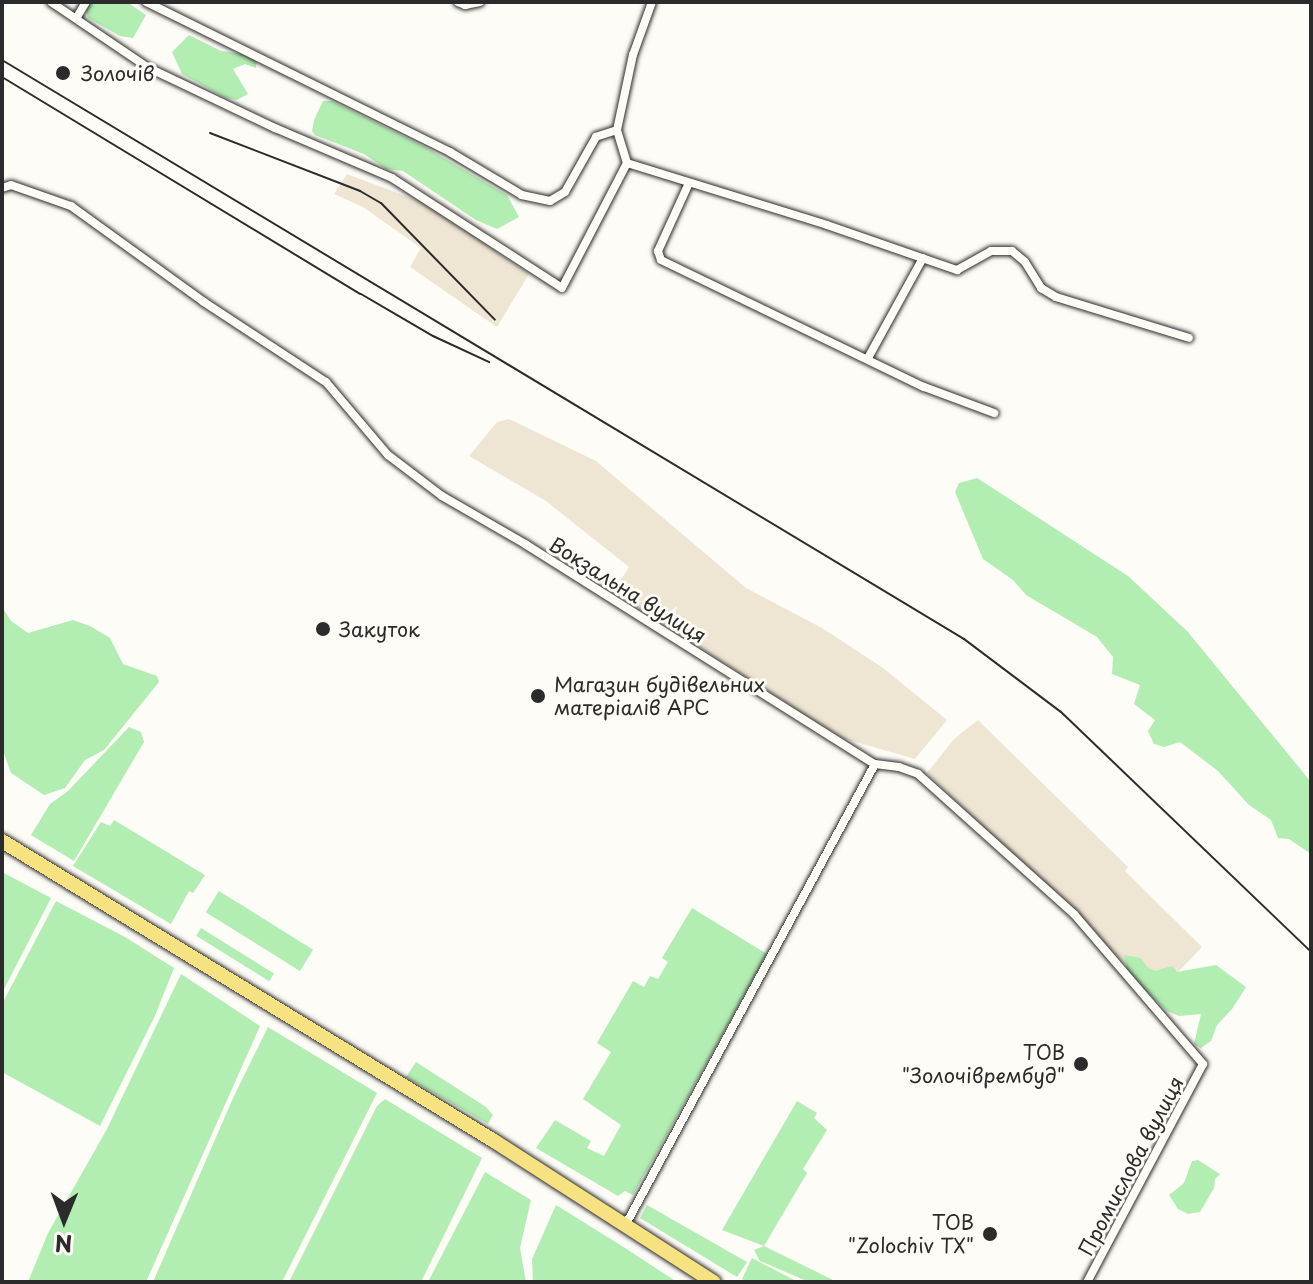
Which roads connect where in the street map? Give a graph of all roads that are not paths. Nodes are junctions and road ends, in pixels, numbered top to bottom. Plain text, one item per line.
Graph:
1 (51, 2) edge
2 (86, 2) edge
3 (146, 2) edge
4 (458, 2) edge
5 (480, 2) edge
6 (652, 2) edge
7 (77, 17) junction
8 (617, 130) junction
9 (627, 163) junction
10 (689, 183) junction
11 (2, 188) edge
12 (923, 258) junction
13 (1189, 338) dead end
14 (868, 358) junction
15 (994, 413) dead end
16 (875, 764) junction
17 (2, 841) edge
18 (1203, 1064) joint
19 (626, 1224) junction
20 (714, 1282) edge
21 (1087, 1282) edge

1 - 7 street
2 - 7 street
3 - 8 street
4 - 5 street
6 - 8 street
7 - 9 street
8 - 9 street
9 - 10 street
10 - 12 street
10 - 14 street
11 - 16 street, Вокзальна вулиця
12 - 13 street
12 - 14 street
14 - 15 street
16 - 18 street, Вокзальна вулиця
16 - 19 street
17 - 19 highway
18 - 21 street, Промислова вулиця
19 - 20 highway

